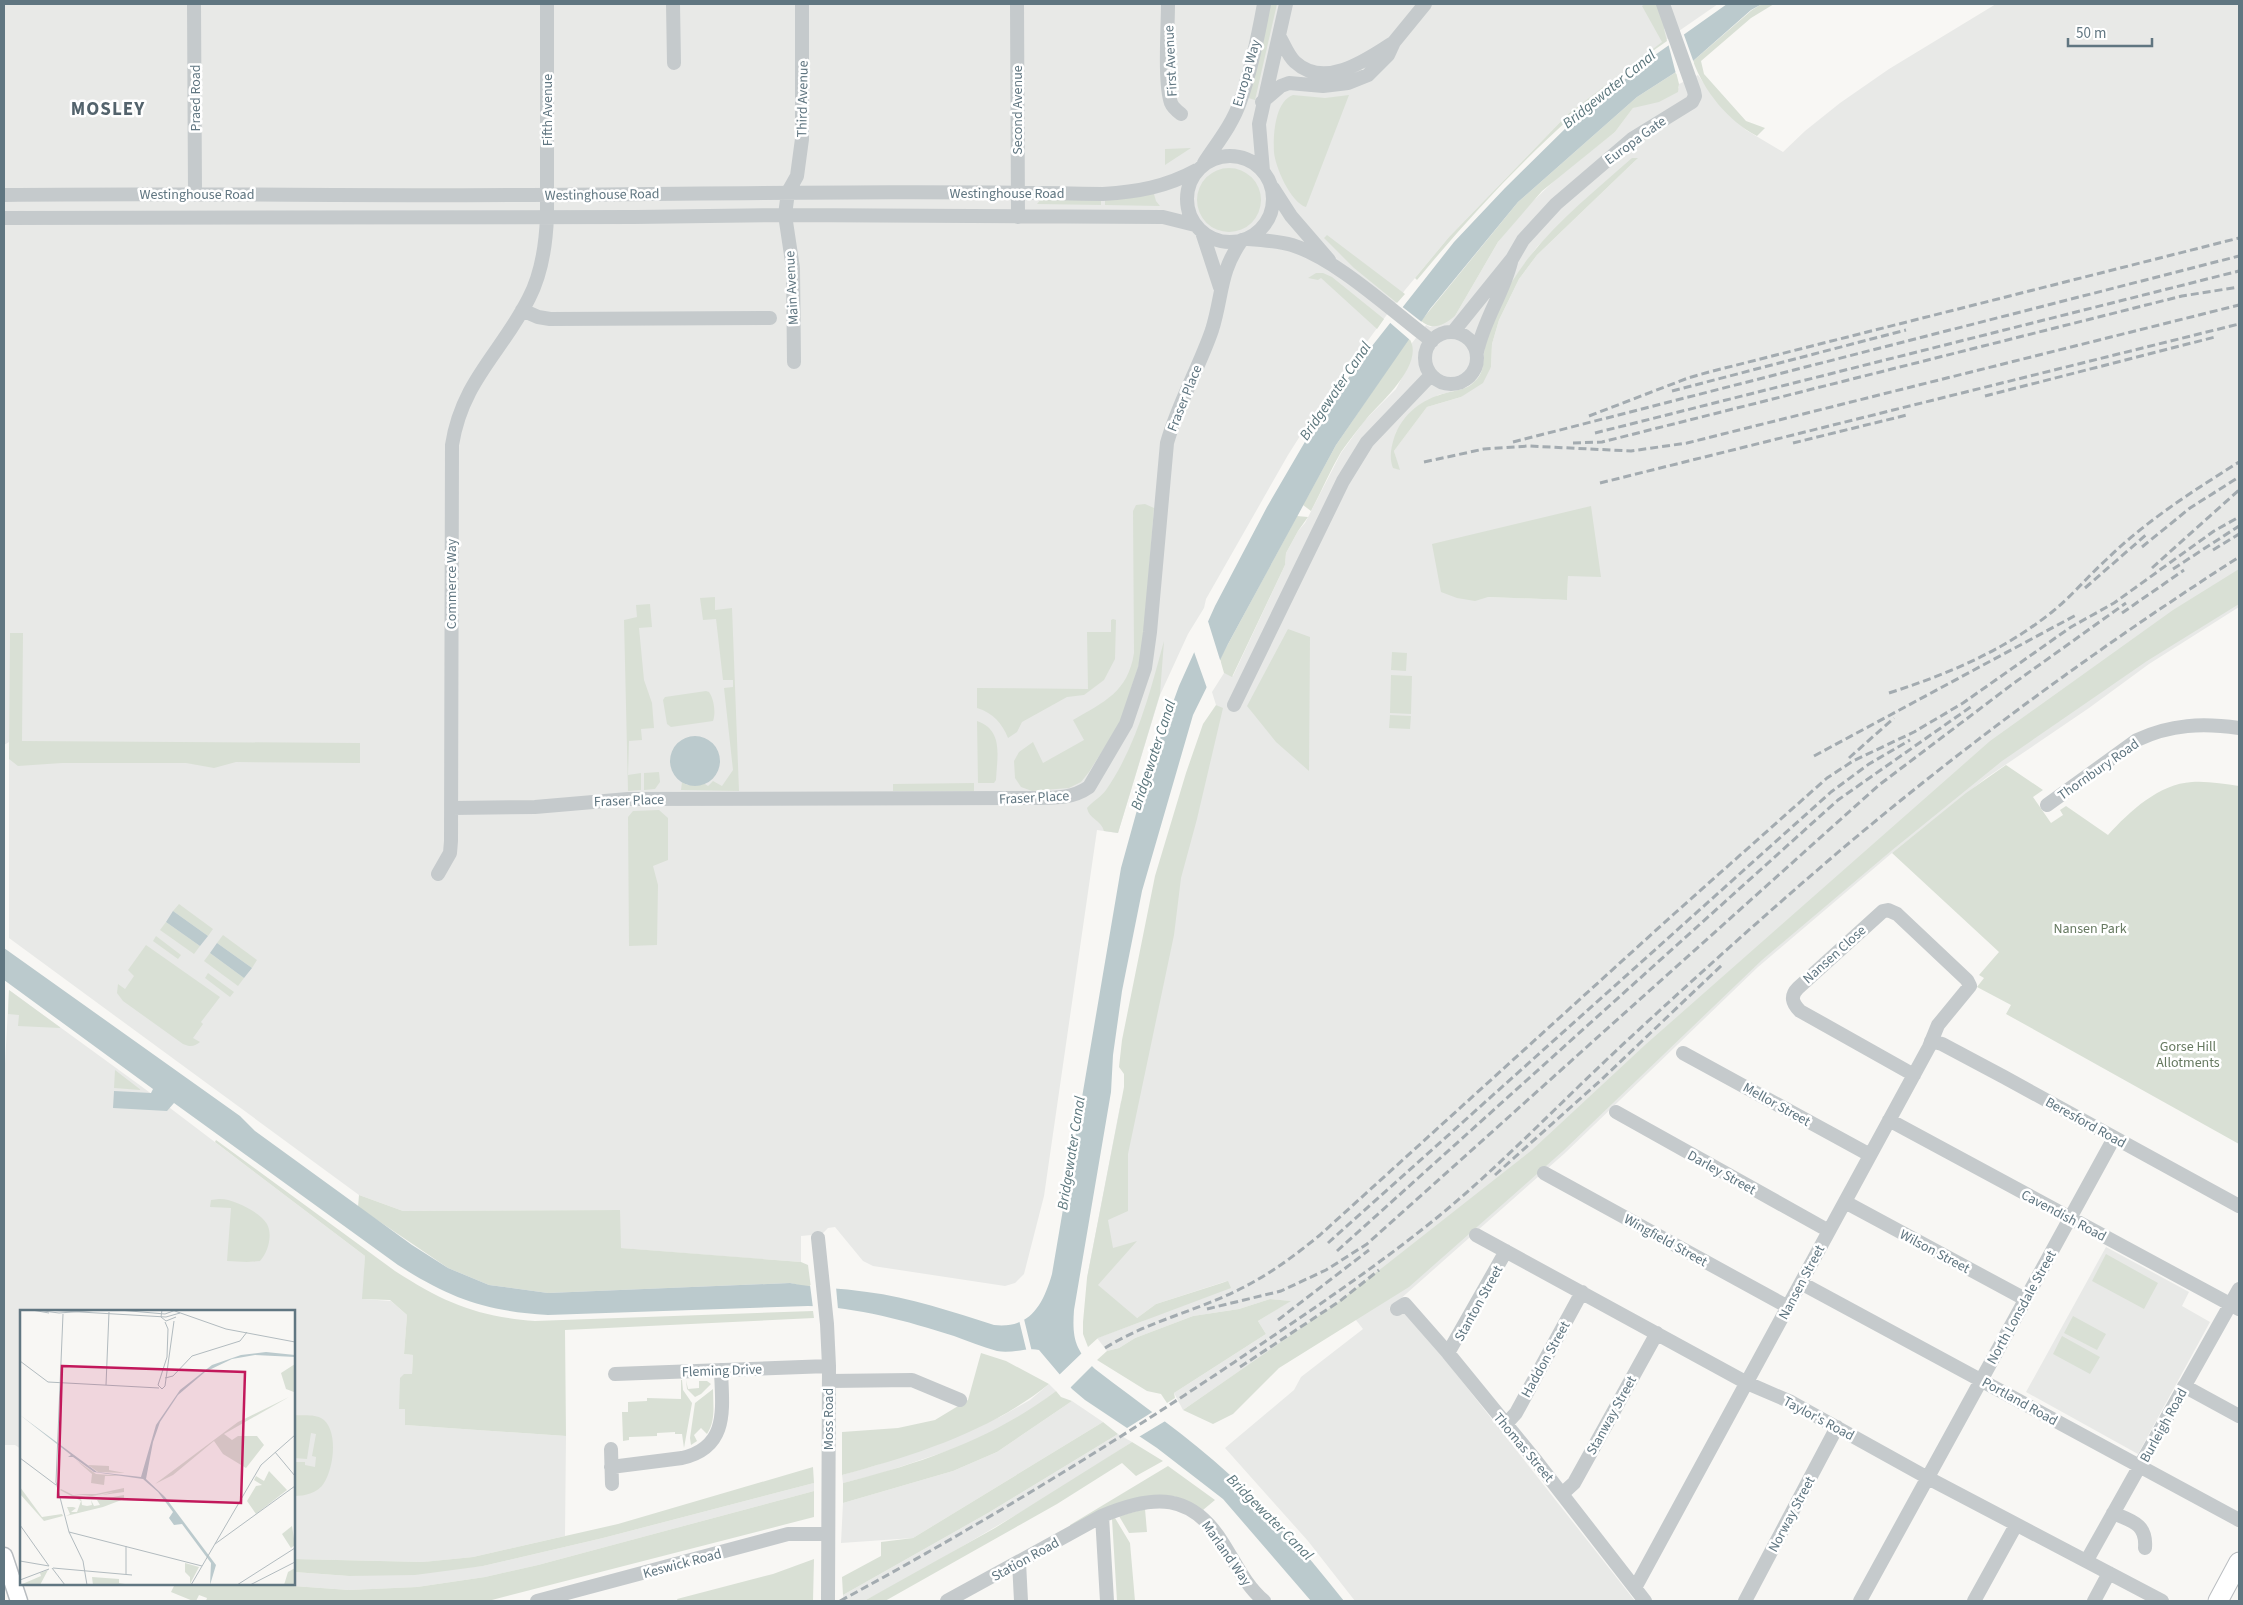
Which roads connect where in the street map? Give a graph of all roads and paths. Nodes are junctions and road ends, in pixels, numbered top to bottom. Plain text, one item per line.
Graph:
1 (194, 4) edge
2 (547, 4) edge
3 (673, 4) edge
4 (802, 4) edge
5 (1017, 4) edge
6 (1168, 4) edge
7 (1264, 4) edge
8 (1286, 4) edge
9 (1425, 4) edge
10 (1663, 4) edge
11 (1279, 36) junction
12 (1394, 42) junction
13 (674, 63) dead end
14 (1262, 102) junction
15 (1182, 114) dead end
16 (1200, 167) junction
17 (1263, 171) junction
18 (1271, 184) junction
19 (788, 192) junction
20 (1018, 192) junction
21 (195, 193) junction
22 (4, 195) edge
23 (348, 195) junction
24 (412, 195) junction
25 (547, 195) junction
26 (785, 215) junction
27 (547, 216) junction
28 (348, 217) junction
29 (413, 217) junction
30 (1018, 217) junction
31 (4, 218) edge
32 (1198, 228) junction
33 (1244, 240) junction
34 (1512, 259) junction
35 (1336, 268) junction
36 (1220, 287) junction
37 (522, 310) junction
38 (770, 318) dead end
39 (1453, 332) junction
40 (1432, 341) junction
41 (1477, 352) junction
42 (794, 362) dead end
43 (1431, 375) junction
44 (1234, 705) dead end
45 (2239, 728) edge
46 (2047, 806) dead end
47 (452, 808) junction
48 (438, 874) dead end
49 (1967, 980) joint
50 (1931, 1041) junction
51 (1684, 1053) dead end
52 (1914, 1075) junction
53 (1616, 1112) dead end
54 (1889, 1120) junction
55 (2114, 1138) junction
56 (1870, 1155) junction
57 (1544, 1172) dead end
58 (1844, 1202) junction
59 (2239, 1206) edge
60 (2070, 1218) junction
61 (1829, 1231) junction
62 (1476, 1235) dead end
63 (818, 1238) dead end
64 (1506, 1251) junction
65 (1801, 1282) junction
66 (2239, 1289) edge
67 (1582, 1292) junction
68 (2025, 1299) junction
69 (1788, 1307) junction
70 (2235, 1307) edge
71 (1396, 1309) dead end
72 (1657, 1333) junction
73 (1448, 1353) junction
74 (829, 1366) junction
75 (721, 1370) junction
76 (615, 1375) dead end
77 (1981, 1379) junction
78 (829, 1381) junction
79 (1747, 1382) junction
80 (2184, 1386) junction
81 (950, 1401) dead end
82 (2239, 1416) edge
83 (1506, 1426) junction
84 (1837, 1427) junction
85 (611, 1449) dead end
86 (2141, 1465) junction
87 (611, 1467) junction
88 (1928, 1478) junction
89 (612, 1484) dead end
90 (1562, 1494) junction
91 (2113, 1513) junction
92 (1102, 1516) junction
93 (2239, 1520) edge
94 (2016, 1524) junction
95 (828, 1534) junction
96 (2145, 1548) dead end
97 (4, 1556) edge
98 (2087, 1560) junction
99 (1019, 1562) junction
100 (2239, 1562) edge
101 (2109, 1573) junction
102 (1634, 1588) junction
103 (19, 1601) edge
104 (537, 1601) edge
105 (828, 1601) edge
106 (947, 1601) edge
107 (1021, 1601) edge
108 (1107, 1601) edge
109 (1264, 1601) edge
110 (1646, 1601) edge
111 (1745, 1601) edge
112 (1860, 1601) edge
113 (1974, 1601) edge
114 (2094, 1601) edge
115 (2162, 1601) edge
116 (2218, 1601) edge

1 - 21 street, Praed Road
2 - 25 street, Fifth Avenue
3 - 13 street
4 - 19 street, Third Avenue
5 - 20 street, Second Avenue
6 - 15 street, First Avenue
7 - 16 street, Europa Way
8 - 11 street, Europa Way
9 - 12 street
10 - 34 street, Europa Gate
11 - 12 street
11 - 14 street, Europa Way
12 - 14 street
14 - 17 street, Europa Way
16 - 17 street
16 - 20 street, Westinghouse Road
16 - 32 street
17 - 18 street
18 - 33 street
18 - 35 street
19 - 20 street, Westinghouse Road
19 - 25 street, Westinghouse Road
19 - 26 street, Third Avenue
20 - 30 street, Second Avenue
21 - 22 street, Westinghouse Road
21 - 23 street, Westinghouse Road
23 - 24 street, Westinghouse Road
23 - 28 street
24 - 25 street, Westinghouse Road
24 - 29 street
25 - 27 street, Fifth Avenue
26 - 27 street, Westinghouse Road
26 - 30 street, Westinghouse Road
26 - 42 street, Main Avenue
27 - 29 street, Westinghouse Road
27 - 37 street, Commerce Way
28 - 29 street, Westinghouse Road
28 - 31 street, Westinghouse Road
30 - 32 street, Westinghouse Road
32 - 33 street
32 - 36 street, Fraser Place
33 - 35 street
33 - 36 street, Fraser Place
34 - 39 street, Europa Gate
34 - 41 street, Europa Gate
35 - 40 street
36 - 47 street, Fraser Place
37 - 38 street
37 - 47 street, Commerce Way
39 - 40 street
39 - 41 street
40 - 43 street
41 - 43 street
43 - 44 street
45 - 46 street, Thornbury Road
47 - 48 street, Commerce Way
49 - 50 street, Nansen Street
49 - 52 street, Nansen Close
50 - 52 street, Nansen Street
50 - 55 street, Beresford Road
51 - 56 street, Mellor Street
52 - 54 street, Nansen Street
53 - 61 street, Darley Street
54 - 56 street, Nansen Street
54 - 60 street, Cavendish Road
55 - 59 street, Beresford Road
55 - 60 street, North Lonsdale Street
56 - 58 street, Nansen Street
57 - 69 street, Wingfield Street
58 - 61 street, Nansen Street
58 - 68 street, Wilson Street
60 - 68 street, North Lonsdale Street
60 - 70 street, Cavendish Road
61 - 65 street, Nansen Street
62 - 64 street, Taylor's Road
63 - 74 street, Moss Road
64 - 67 street, Taylor's Road
64 - 73 street, Stanton Street
65 - 69 street, Nansen Street
65 - 77 street, Portland Road
66 - 70 street, Burleigh Road
67 - 72 street, Taylor's Road
67 - 83 street, Haddon Street
68 - 77 street, North Lonsdale Street
69 - 79 street, Nansen Street
70 - 80 street, Burleigh Road
71 - 73 street, Thomas Street
72 - 79 street, Taylor's Road
72 - 90 street, Stanway Street
73 - 83 street, Thomas Street
74 - 75 street, Fleming Drive
74 - 78 street, Moss Road
75 - 76 street, Fleming Drive
75 - 87 street
77 - 86 street, Portland Road
77 - 88 street, North Lonsdale Street
78 - 81 street
78 - 95 street, Moss Road
79 - 84 street, Taylor's Road
79 - 102 street, Nansen Street
80 - 82 street
80 - 86 street, Burleigh Road
83 - 90 street, Thomas Street
84 - 88 street, Taylor's Road
84 - 111 street, Norway Street
85 - 87 street
86 - 91 street, Burleigh Road
86 - 93 street, Portland Road
87 - 89 street
88 - 94 street, Taylor's Road
88 - 112 street, North Lonsdale Street
90 - 102 street, Thomas Street
91 - 96 street
91 - 98 street, Burleigh Road
92 - 99 street, Station Road
92 - 108 street
92 - 109 street, Marland Way
94 - 98 street, Taylor's Road
94 - 113 street
95 - 104 street, Keswick Road
95 - 105 street, Moss Road
97 - 103 main road
98 - 101 street, Taylor's Road
99 - 106 street, Station Road
99 - 107 street
100 - 116 highway
101 - 114 street
101 - 115 street, Taylor's Road
102 - 110 street, Thomas Street

